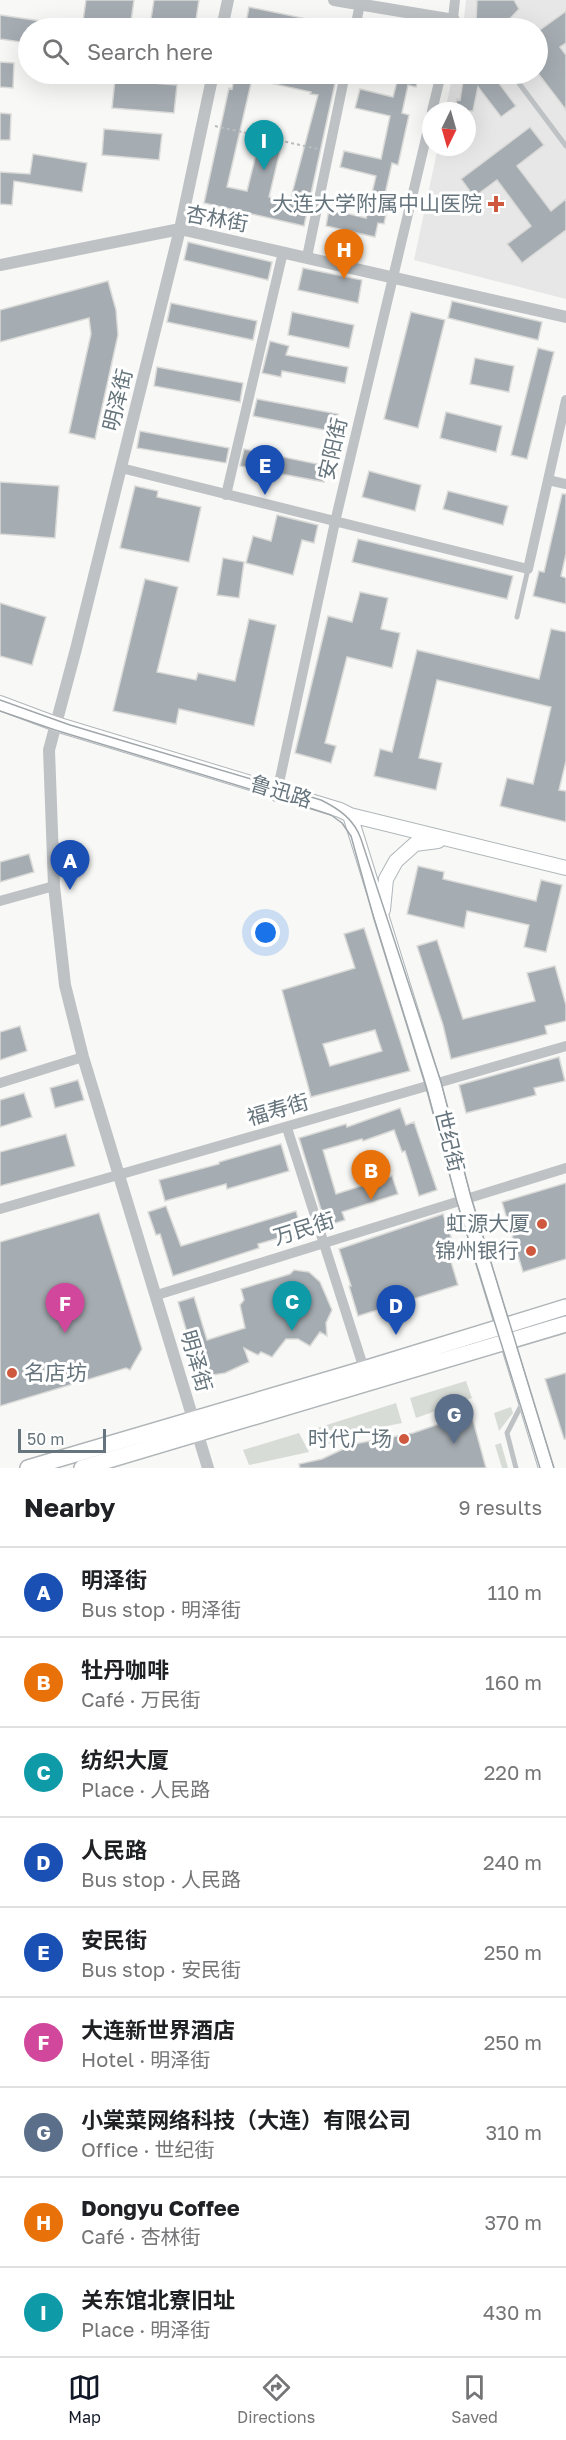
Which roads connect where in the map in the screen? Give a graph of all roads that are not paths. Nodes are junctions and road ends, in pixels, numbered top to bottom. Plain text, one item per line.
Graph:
1 (228, 0) edge
2 (334, 0) edge
3 (455, 0) edge
4 (360, 4) junction
5 (224, 18) edge
6 (357, 18) edge
7 (425, 18) edge
8 (454, 18) edge
9 (211, 84) edge
10 (343, 84) edge
11 (439, 84) edge
12 (520, 84) edge
13 (434, 102) edge
14 (566, 146) edge
15 (422, 156) edge
16 (180, 229) junction
17 (283, 252) junction
18 (307, 257) junction
19 (0, 265) edge
20 (394, 276) junction
21 (566, 317) edge
22 (566, 400) edge
23 (121, 468) junction
24 (548, 480) junction
25 (566, 484) edge
26 (226, 495) junction
27 (336, 522) junction
28 (528, 569) junction
29 (517, 617) dead end
30 (0, 703) edge
31 (56, 724) junction
32 (277, 794) junction
33 (350, 815) junction
34 (449, 840) junction
35 (566, 868) edge
36 (54, 886) junction
37 (0, 901) edge
38 (382, 915) junction
39 (566, 1047) edge
40 (83, 1058) junction
41 (0, 1083) edge
42 (434, 1085) junction
43 (287, 1128) junction
44 (566, 1168) edge
45 (119, 1175) junction
46 (464, 1200) junction
47 (0, 1209) edge
48 (324, 1243) junction
49 (157, 1295) junction
50 (566, 1307) edge
51 (566, 1324) edge
52 (503, 1326) junction
53 (507, 1342) junction
54 (364, 1369) junction
55 (524, 1400) junction
56 (195, 1426) junction
57 (28, 1468) edge
58 (82, 1468) edge
59 (208, 1468) edge
60 (516, 1468) edge
61 (546, 1468) edge

1 - 5 street
2 - 4 street
3 - 8 street
4 - 6 street
4 - 7 street
9 - 16 street, 明泽街
10 - 18 street
11 - 13 street
12 - 14 lane
15 - 20 street, 安阳街
16 - 17 street, 杏林街
16 - 19 street, 杏林街
16 - 23 street, 明泽街
17 - 18 street, 杏林街
17 - 26 street
18 - 20 street, 杏林街
20 - 21 street, 杏林街
20 - 27 street, 安阳街
22 - 24 street
23 - 26 street
23 - 31 street, 明泽街
24 - 25 street
24 - 28 street
26 - 27 street
27 - 28 street
27 - 32 street, 安阳街
28 - 29 lane
30 - 31 main road, 鲁迅路
31 - 32 main road, 鲁迅路
31 - 36 street, 明泽街
32 - 33 main road, 鲁迅路
33 - 34 main road, 鲁迅路
33 - 38 main road, 世纪街
34 - 35 main road, 鲁迅路
34 - 38 main road
36 - 37 street
36 - 40 street, 明泽街
38 - 42 main road, 世纪街
39 - 42 street, 福寿街
40 - 41 street
40 - 45 street, 明泽街
42 - 43 street, 福寿街
42 - 46 main road, 世纪街
43 - 45 street, 福寿街
43 - 48 street
44 - 46 street, 万民街
45 - 47 street, 福寿街
45 - 49 street, 明泽街
46 - 48 street, 万民街
46 - 52 main road, 世纪街
48 - 49 street, 万民街
48 - 54 street
49 - 56 street, 明泽街
50 - 52 main road
51 - 53 main road
52 - 53 main road, 世纪街
52 - 54 main road
53 - 55 main road, 世纪街
53 - 56 main road
54 - 56 main road
55 - 60 lane
55 - 61 main road, 世纪街
56 - 57 main road
56 - 58 main road
56 - 59 street, 明泽街

